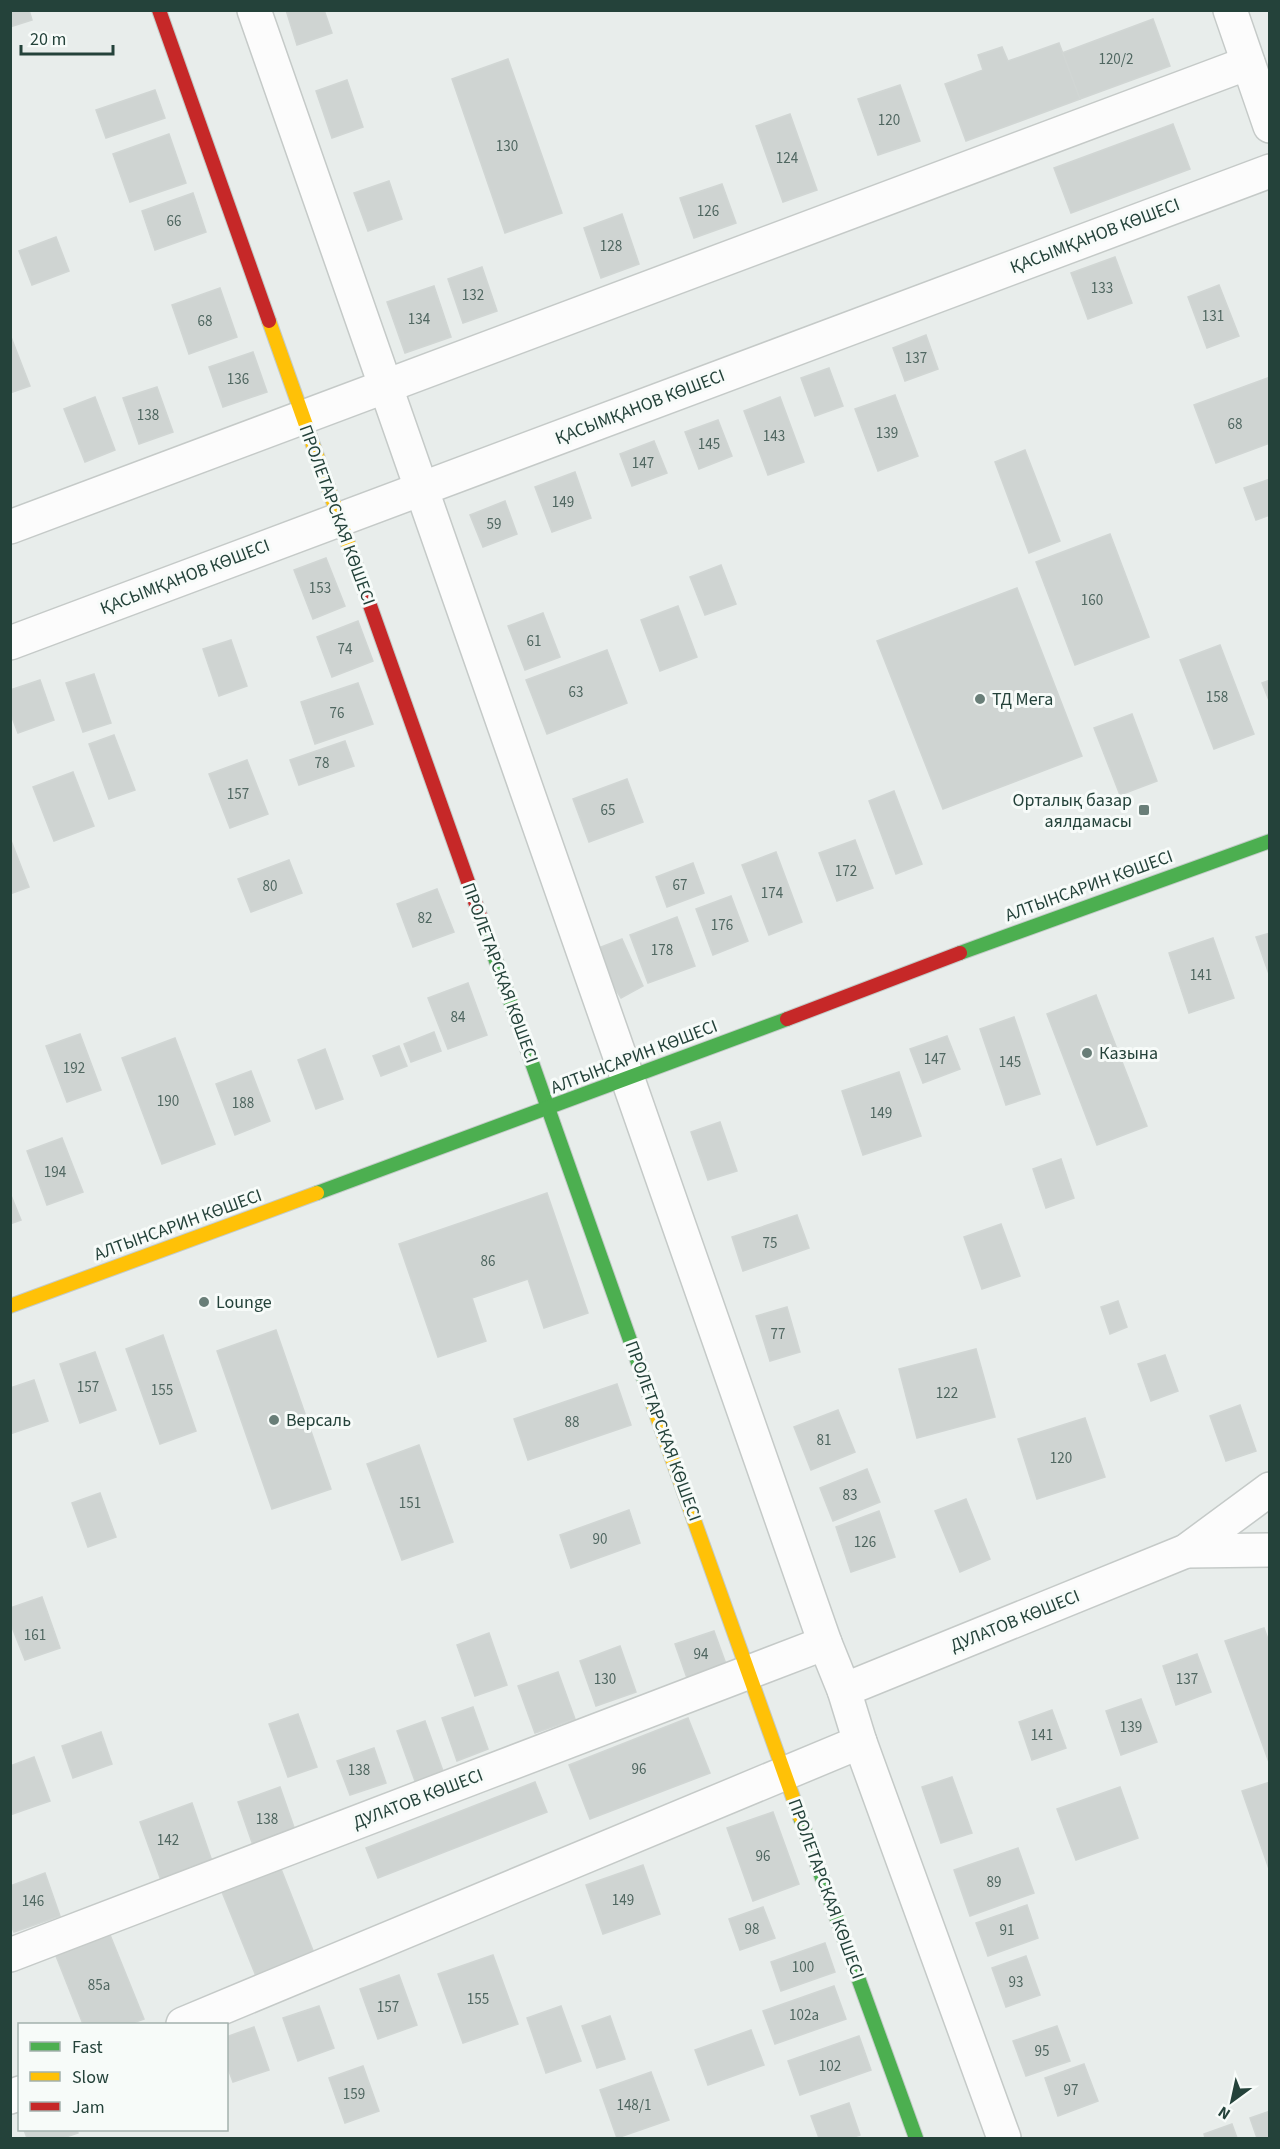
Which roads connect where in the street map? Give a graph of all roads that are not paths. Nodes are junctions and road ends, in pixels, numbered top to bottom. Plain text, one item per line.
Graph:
1 (159, 10) edge
2 (254, 10) edge
3 (1230, 10) edge
4 (1248, 63) junction
5 (1268, 117) edge
6 (1269, 171) edge
7 (386, 386) junction
8 (303, 418) junction
9 (422, 489) junction
10 (339, 520) junction
11 (10, 527) edge
12 (10, 643) edge
13 (1269, 841) edge
14 (629, 1078) junction
15 (548, 1108) junction
16 (10, 1306) edge
17 (1269, 1489) edge
18 (1269, 1550) edge
19 (1186, 1551) junction
20 (825, 1642) junction
21 (749, 1672) junction
22 (844, 1690) junction
23 (860, 1742) junction
24 (784, 1774) junction
25 (10, 1955) edge
26 (188, 2023) edge
27 (916, 2139) edge
28 (1004, 2139) edge

1 - 8 street, ПРОЛЕТАРСКАЯ КӨШЕСІ
2 - 7 street
3 - 4 street
4 - 5 street
4 - 7 street
6 - 9 street, ҚАСЫМҚАНОВ КӨШЕСІ
7 - 8 street
7 - 9 street
8 - 10 street, ПРОЛЕТАРСКАЯ КӨШЕСІ
8 - 11 street
9 - 10 street, ҚАСЫМҚАНОВ КӨШЕСІ
9 - 14 street
10 - 12 street, ҚАСЫМҚАНОВ КӨШЕСІ
10 - 15 street, ПРОЛЕТАРСКАЯ КӨШЕСІ
13 - 14 street, АЛТЫНСАРИН КӨШЕСІ
14 - 15 street, АЛТЫНСАРИН КӨШЕСІ
14 - 20 street
15 - 16 street, АЛТЫНСАРИН КӨШЕСІ
15 - 21 street, ПРОЛЕТАРСКАЯ КӨШЕСІ
17 - 19 street, ДУЛАТОВ КӨШЕСІ
18 - 19 street, ДУЛАТОВ КӨШЕСІ
19 - 22 street, ДУЛАТОВ КӨШЕСІ
20 - 21 street, ДУЛАТОВ КӨШЕСІ
20 - 22 street
21 - 24 street, ПРОЛЕТАРСКАЯ КӨШЕСІ
21 - 25 street, ДУЛАТОВ КӨШЕСІ
22 - 23 street
23 - 24 street
23 - 28 street
24 - 26 street
24 - 27 street, ПРОЛЕТАРСКАЯ КӨШЕСІ

